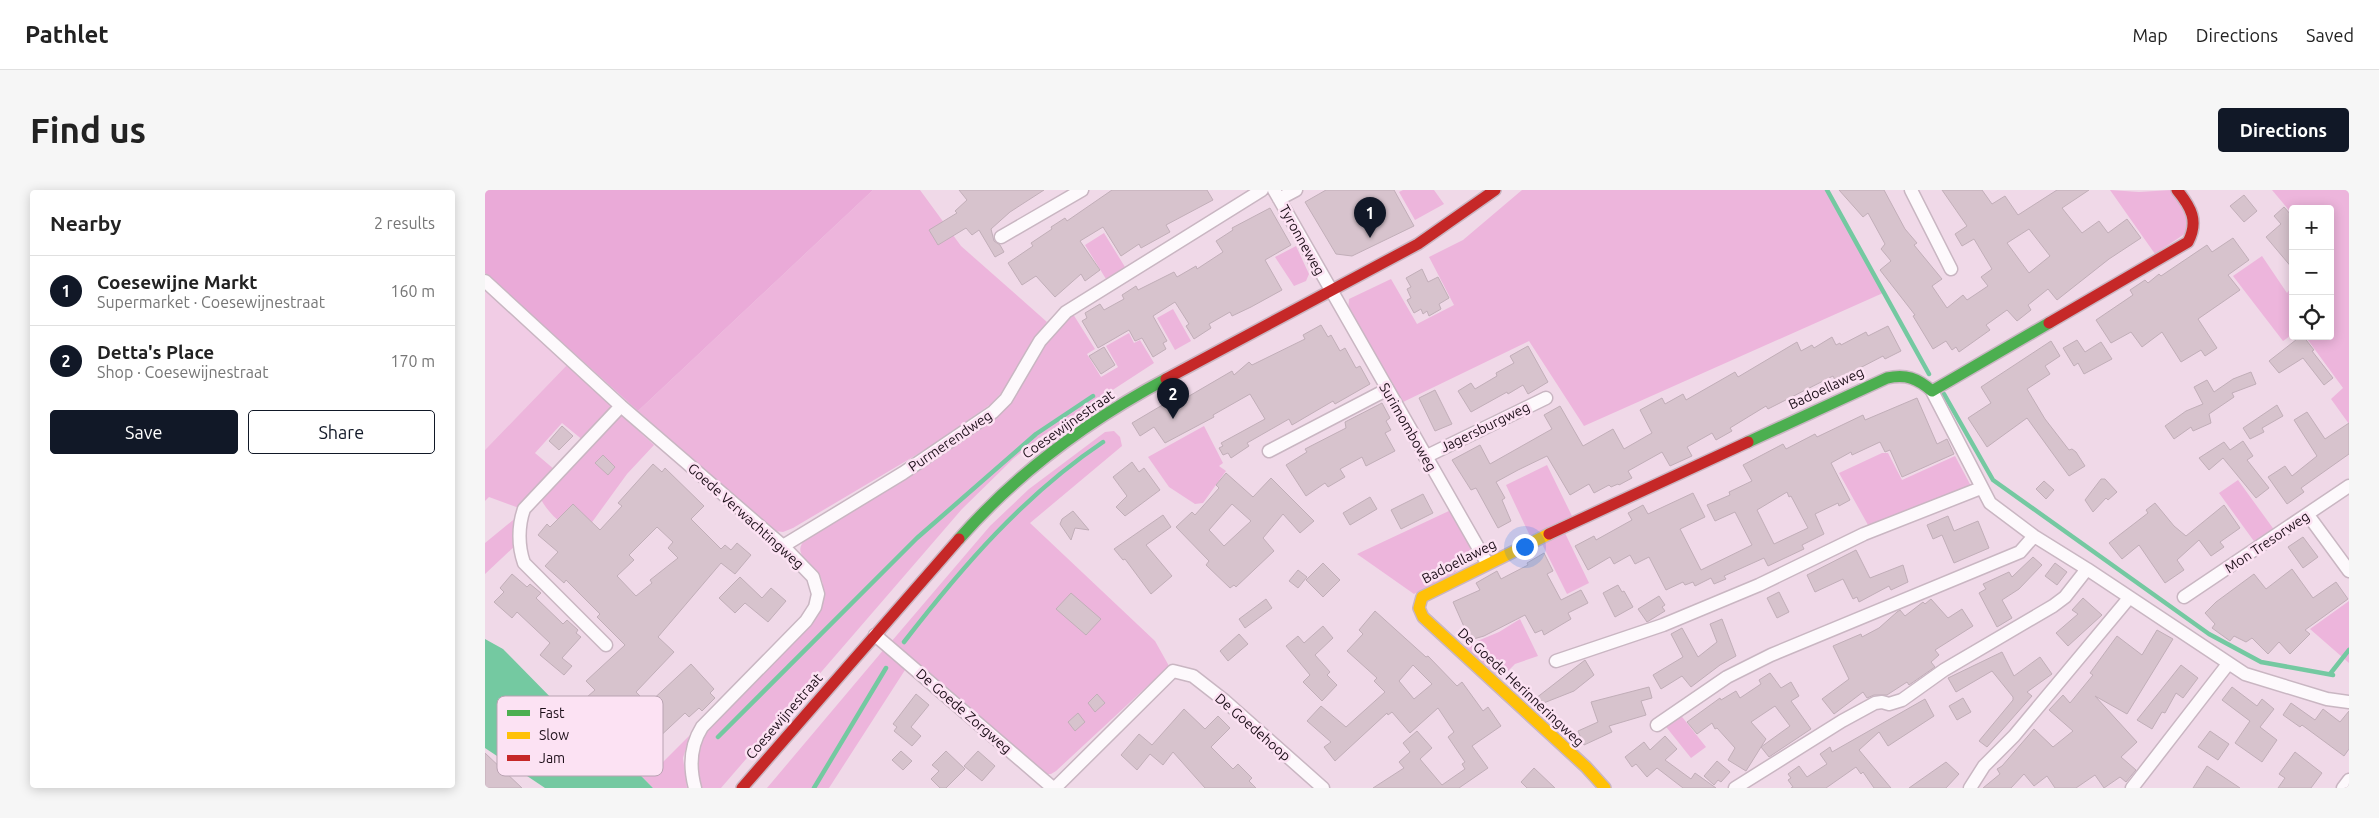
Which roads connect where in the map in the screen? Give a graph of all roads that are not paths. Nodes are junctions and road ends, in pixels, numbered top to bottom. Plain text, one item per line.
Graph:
1 (1082, 190) edge
2 (1263, 190) edge
3 (1296, 190) edge
4 (1495, 190) edge
5 (1911, 190) edge
6 (2177, 190) edge
7 (1277, 194) edge
8 (1001, 237) dead end
9 (1951, 269) dead end
10 (485, 281) edge
11 (1330, 290) junction
12 (1386, 390) junction
13 (1933, 391) junction
14 (1546, 398) dead end
15 (621, 406) junction
16 (1269, 451) dead end
17 (1425, 456) junction
18 (2349, 486) edge
19 (1981, 488) junction
20 (2308, 515) junction
21 (2035, 536) junction
22 (783, 546) junction
23 (1487, 563) junction
24 (2087, 568) junction
25 (2349, 571) edge
26 (2129, 598) junction
27 (2183, 598) dead end
28 (1419, 608) joint
29 (875, 635) junction
30 (606, 645) dead end
31 (1556, 661) dead end
32 (2228, 664) junction
33 (2349, 702) edge
34 (1657, 725) dead end
35 (2349, 780) edge
36 (695, 788) edge
37 (742, 788) edge
38 (1054, 788) edge
39 (1323, 788) edge
40 (1605, 788) edge
41 (1735, 788) edge
42 (1970, 788) edge
43 (2132, 788) edge
44 (2343, 788) edge

1 - 8 street
2 - 22 street, Purmerendweg
3 - 7 street
4 - 11 street, Coesewijnestraat
5 - 9 street
6 - 13 street
7 - 11 street, Tyronneweg
10 - 15 street, Goede Verwachtingweg
11 - 12 street, Surimomboweg
11 - 29 street, Coesewijnestraat
12 - 16 street
12 - 17 street, Surimomboweg
13 - 19 street
13 - 23 street, Badoellaweg
14 - 17 street, Jagersburgweg
15 - 22 street, Goede Verwachtingweg
15 - 30 street
17 - 23 street, Surimomboweg
18 - 20 street, Mon Tresorweg
19 - 21 street
19 - 31 street
20 - 25 street
20 - 27 street, Mon Tresorweg
21 - 24 street
21 - 34 street
22 - 36 street, Goede Verwachtingweg
23 - 28 street, Badoellaweg
24 - 26 street
24 - 41 street
26 - 32 street
26 - 42 street
28 - 40 street, De Goede Herinneringweg
29 - 37 street, Coesewijnestraat
29 - 38 street, De Goede Zorgweg
32 - 33 street
32 - 43 street
35 - 44 street
38 - 39 street, De Goedehoop

